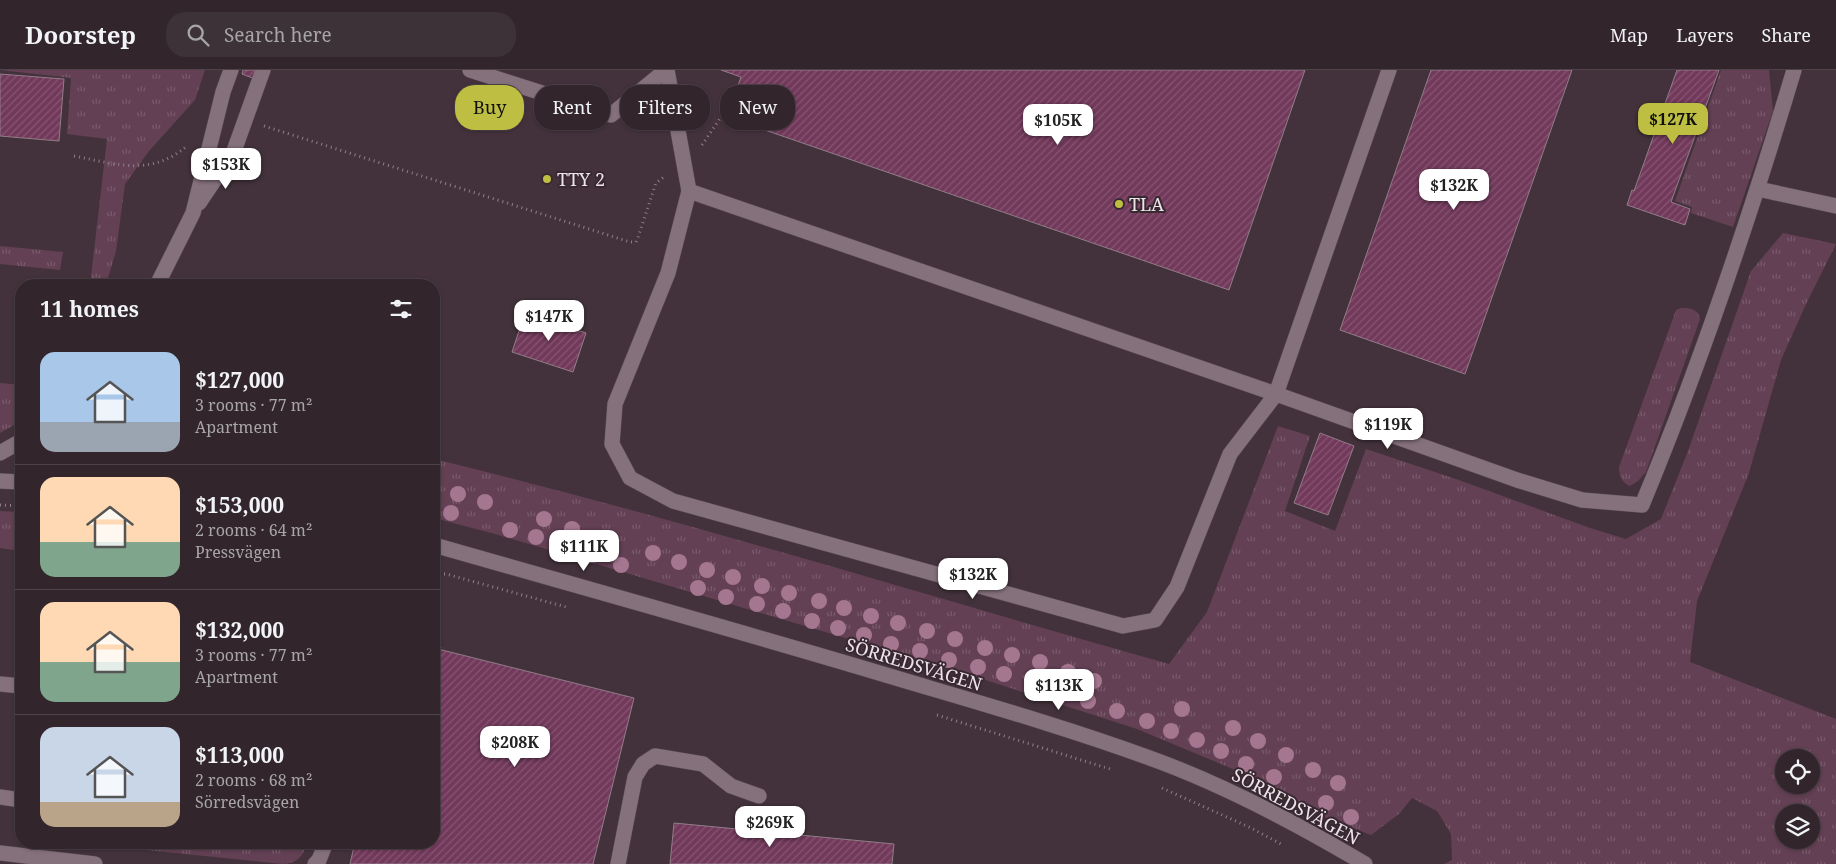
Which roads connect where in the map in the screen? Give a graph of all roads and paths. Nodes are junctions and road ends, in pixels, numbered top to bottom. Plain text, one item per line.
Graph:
1 (231, 70) edge
2 (263, 70) edge
3 (470, 70) edge
4 (667, 70) edge
5 (1389, 70) edge
6 (1794, 70) edge
7 (720, 119) edge
8 (258, 124) dead end
9 (190, 141) dead end
10 (74, 156) dead end
11 (684, 163) junction
12 (1758, 189) junction
13 (689, 191) junction
14 (1836, 206) edge
15 (193, 213) junction
16 (159, 279) edge
17 (1276, 394) junction
18 (15, 444) edge
19 (0, 453) edge
20 (0, 481) edge
21 (15, 482) edge
22 (440, 547) edge
23 (440, 574) edge
24 (570, 608) dead end
25 (0, 684) edge
26 (15, 685) edge
27 (929, 712) dead end
28 (1115, 771) dead end
29 (1160, 787) dead end
30 (759, 796) dead end
31 (0, 797) edge
32 (15, 799) edge
33 (1282, 844) dead end
34 (323, 849) edge
35 (0, 854) edge
36 (95, 864) edge
37 (315, 864) edge
38 (618, 864) edge
39 (1365, 864) edge

1 - 15 street
2 - 15 street
3 - 4 street
4 - 11 street
5 - 17 street
6 - 12 street
7 - 11 path
8 - 11 path
9 - 10 path
11 - 13 street
12 - 14 street
12 - 17 street
13 - 17 street
13 - 17 street
15 - 16 street
18 - 19 street
20 - 21 street
22 - 39 street, SÖRREDSVÄGEN
23 - 24 path
25 - 26 street
27 - 28 path
29 - 33 path
30 - 38 street
31 - 32 street
34 - 37 street
35 - 36 street

